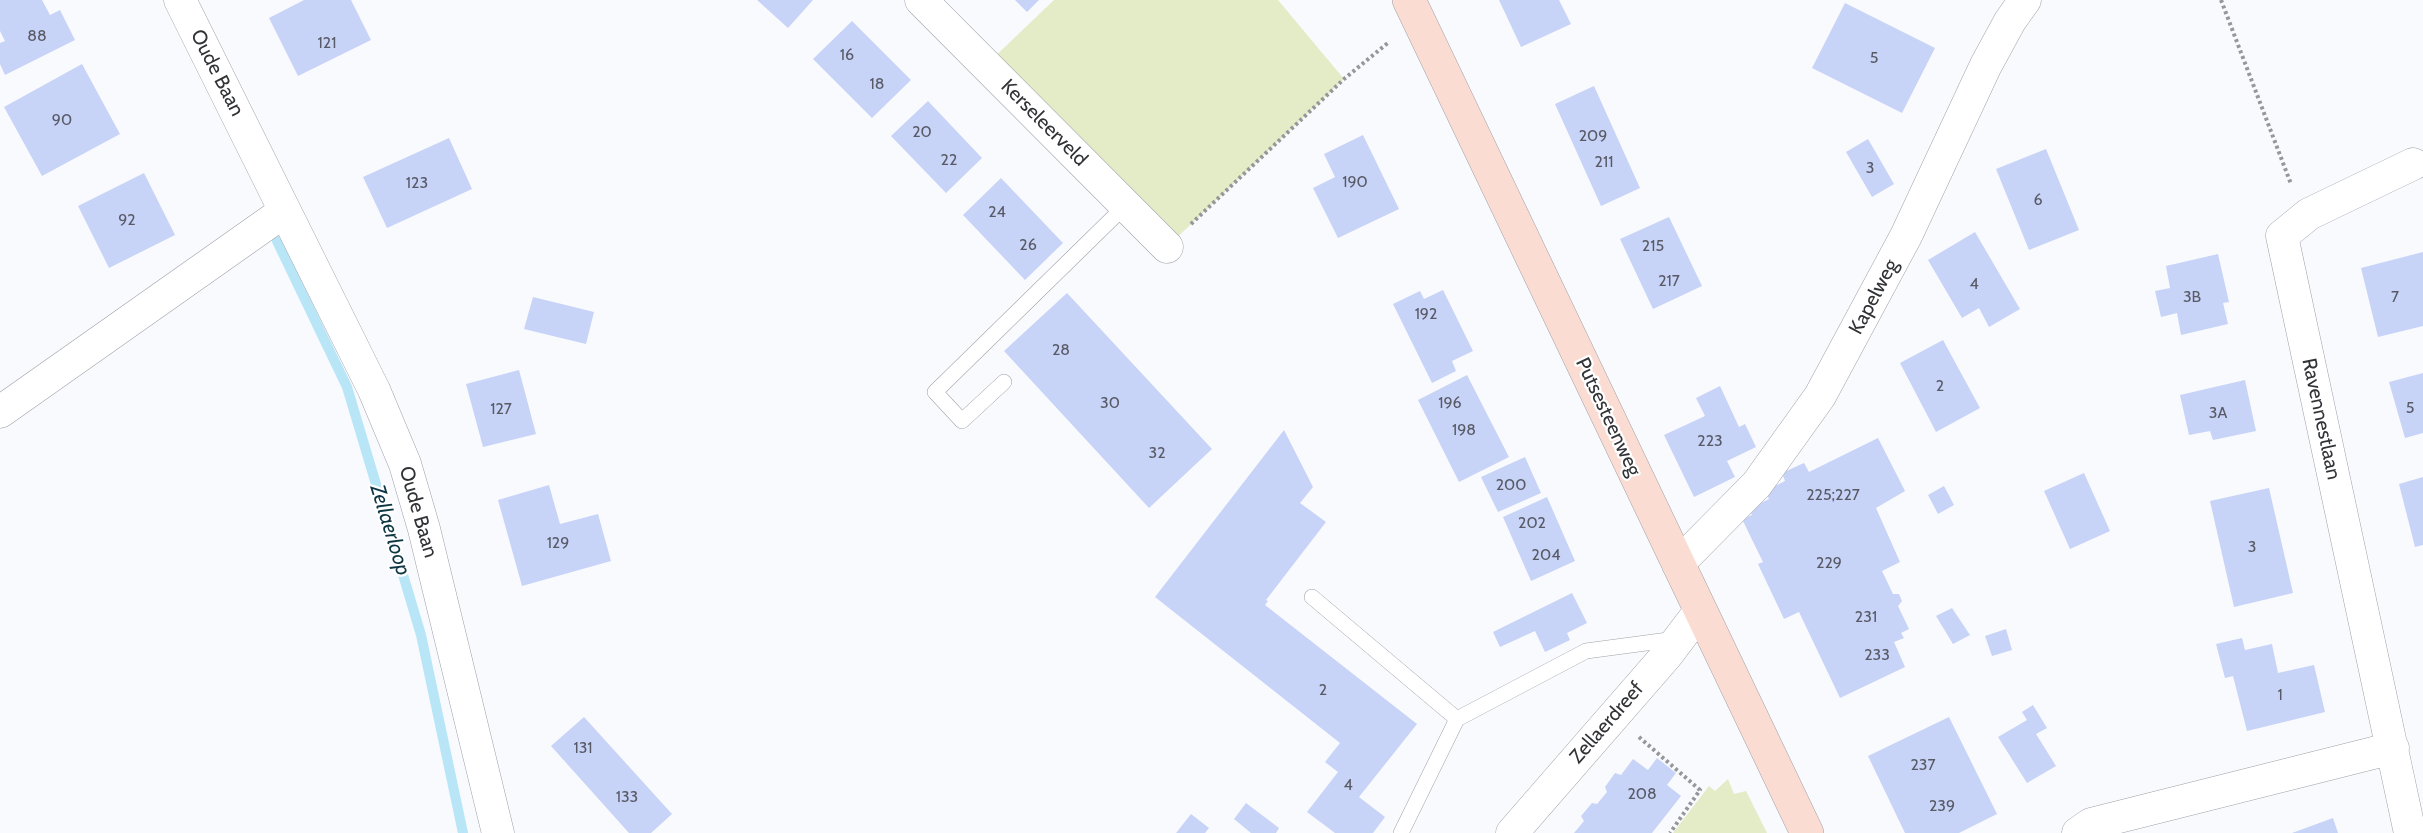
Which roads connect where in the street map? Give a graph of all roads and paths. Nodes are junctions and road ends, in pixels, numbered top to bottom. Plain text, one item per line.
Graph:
1 (180, 0) edge
2 (921, 0) edge
3 (2025, 0) edge
4 (2221, 0) edge
5 (1414, 10) edge
6 (2413, 164) dead end
7 (1126, 205) junction
8 (285, 211) junction
9 (2304, 218) junction
10 (1167, 247) joint
11 (1004, 382) dead end
12 (0, 412) edge
13 (1678, 564) junction
14 (1312, 597) dead end
15 (1700, 611) junction
16 (1679, 639) junction
17 (1614, 716) junction
18 (1457, 719) junction
19 (2393, 748) junction
20 (498, 833) edge
21 (1401, 833) edge
22 (1512, 833) edge
23 (1670, 833) edge
24 (1807, 833) edge
25 (2078, 833) edge
26 (2410, 833) edge

1 - 8 street, Oude Baan
2 - 7 street, Kerseleerveld
3 - 13 street, Kapelweg
4 - 9 path
5 - 10 path
5 - 13 main road, Putsesteenweg
6 - 9 street, Ravennestlaan
7 - 10 street, Kerseleerveld
7 - 11 lane
8 - 12 street
8 - 20 street, Oude Baan
9 - 19 street, Ravennestlaan
13 - 15 main road, Putsesteenweg
14 - 18 lane
15 - 16 street, Zellaerdreef
15 - 24 main road, Putsesteenweg
16 - 17 street, Zellaerdreef
16 - 18 lane
17 - 22 street, Zellaerdreef
17 - 23 path
18 - 21 lane
19 - 25 street
19 - 26 street, Ravennestlaan

